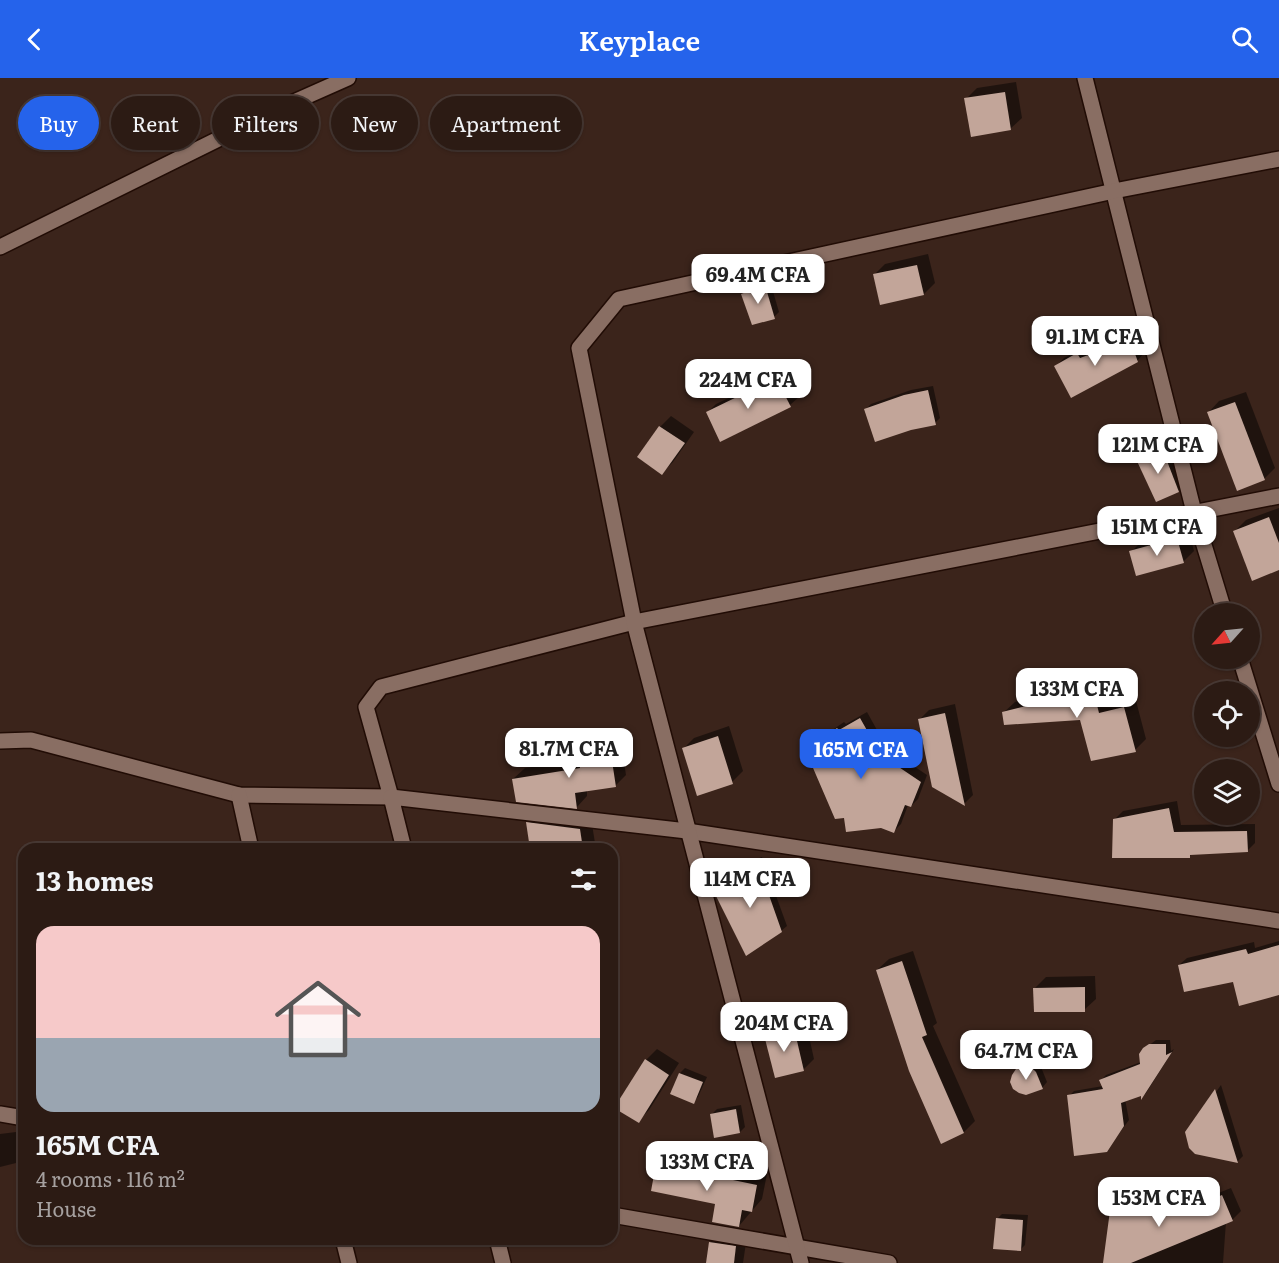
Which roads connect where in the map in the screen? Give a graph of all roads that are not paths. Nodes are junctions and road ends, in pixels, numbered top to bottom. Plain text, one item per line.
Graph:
1 (348, 78) edge
2 (1085, 78) edge
3 (1279, 159) edge
4 (1114, 191) junction
5 (0, 247) edge
6 (1279, 496) edge
7 (1194, 512) junction
8 (1223, 603) edge
9 (634, 622) junction
10 (1243, 669) edge
11 (0, 741) edge
12 (1279, 784) edge
13 (238, 795) junction
14 (391, 797) junction
15 (687, 831) junction
16 (250, 843) edge
17 (402, 843) edge
18 (1279, 921) edge
19 (0, 1114) edge
20 (18, 1117) edge
21 (618, 1216) edge
22 (344, 1245) edge
23 (498, 1245) edge
24 (799, 1255) edge
25 (349, 1263) edge
26 (503, 1263) edge
27 (890, 1263) edge

1 - 5 street
2 - 4 street
3 - 4 street
4 - 7 street
4 - 9 street
6 - 7 street
7 - 8 street
7 - 9 street
9 - 14 street
9 - 15 street
10 - 12 street
11 - 13 street
13 - 14 street
13 - 16 street
14 - 15 street
14 - 17 street
15 - 18 street
15 - 24 street
19 - 20 street
21 - 24 street
22 - 25 street
23 - 26 street
24 - 27 street

